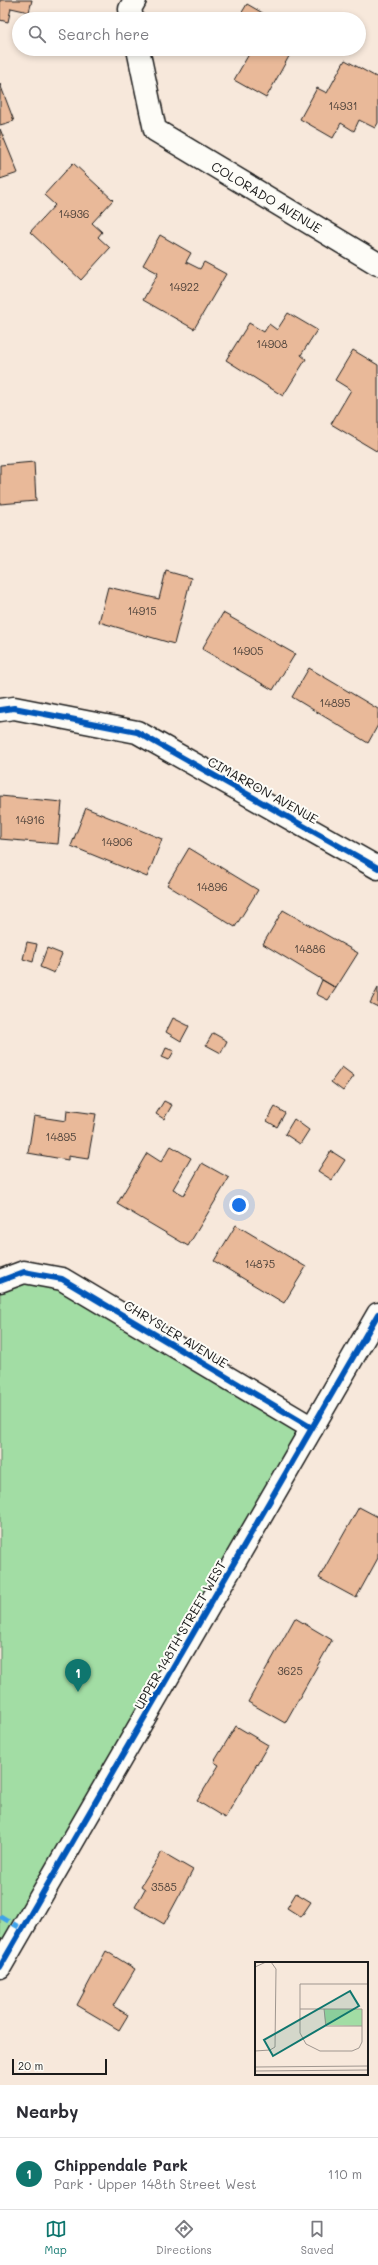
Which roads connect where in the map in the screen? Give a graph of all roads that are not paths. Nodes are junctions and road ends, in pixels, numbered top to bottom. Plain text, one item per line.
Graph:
1 (135, 0) edge
2 (131, 12) edge
3 (139, 56) edge
4 (378, 264) edge
5 (0, 710) edge
6 (378, 868) edge
7 (0, 1281) edge
8 (378, 1314) edge
9 (312, 1428) junction
10 (0, 1966) edge

1 - 2 street
3 - 4 street, COLORADO AVENUE
5 - 6 street, CIMARRON AVENUE
7 - 9 street, CHRYSLER AVENUE
8 - 9 street, UPPER 148TH STREET WEST
9 - 10 street, UPPER 148TH STREET WEST

